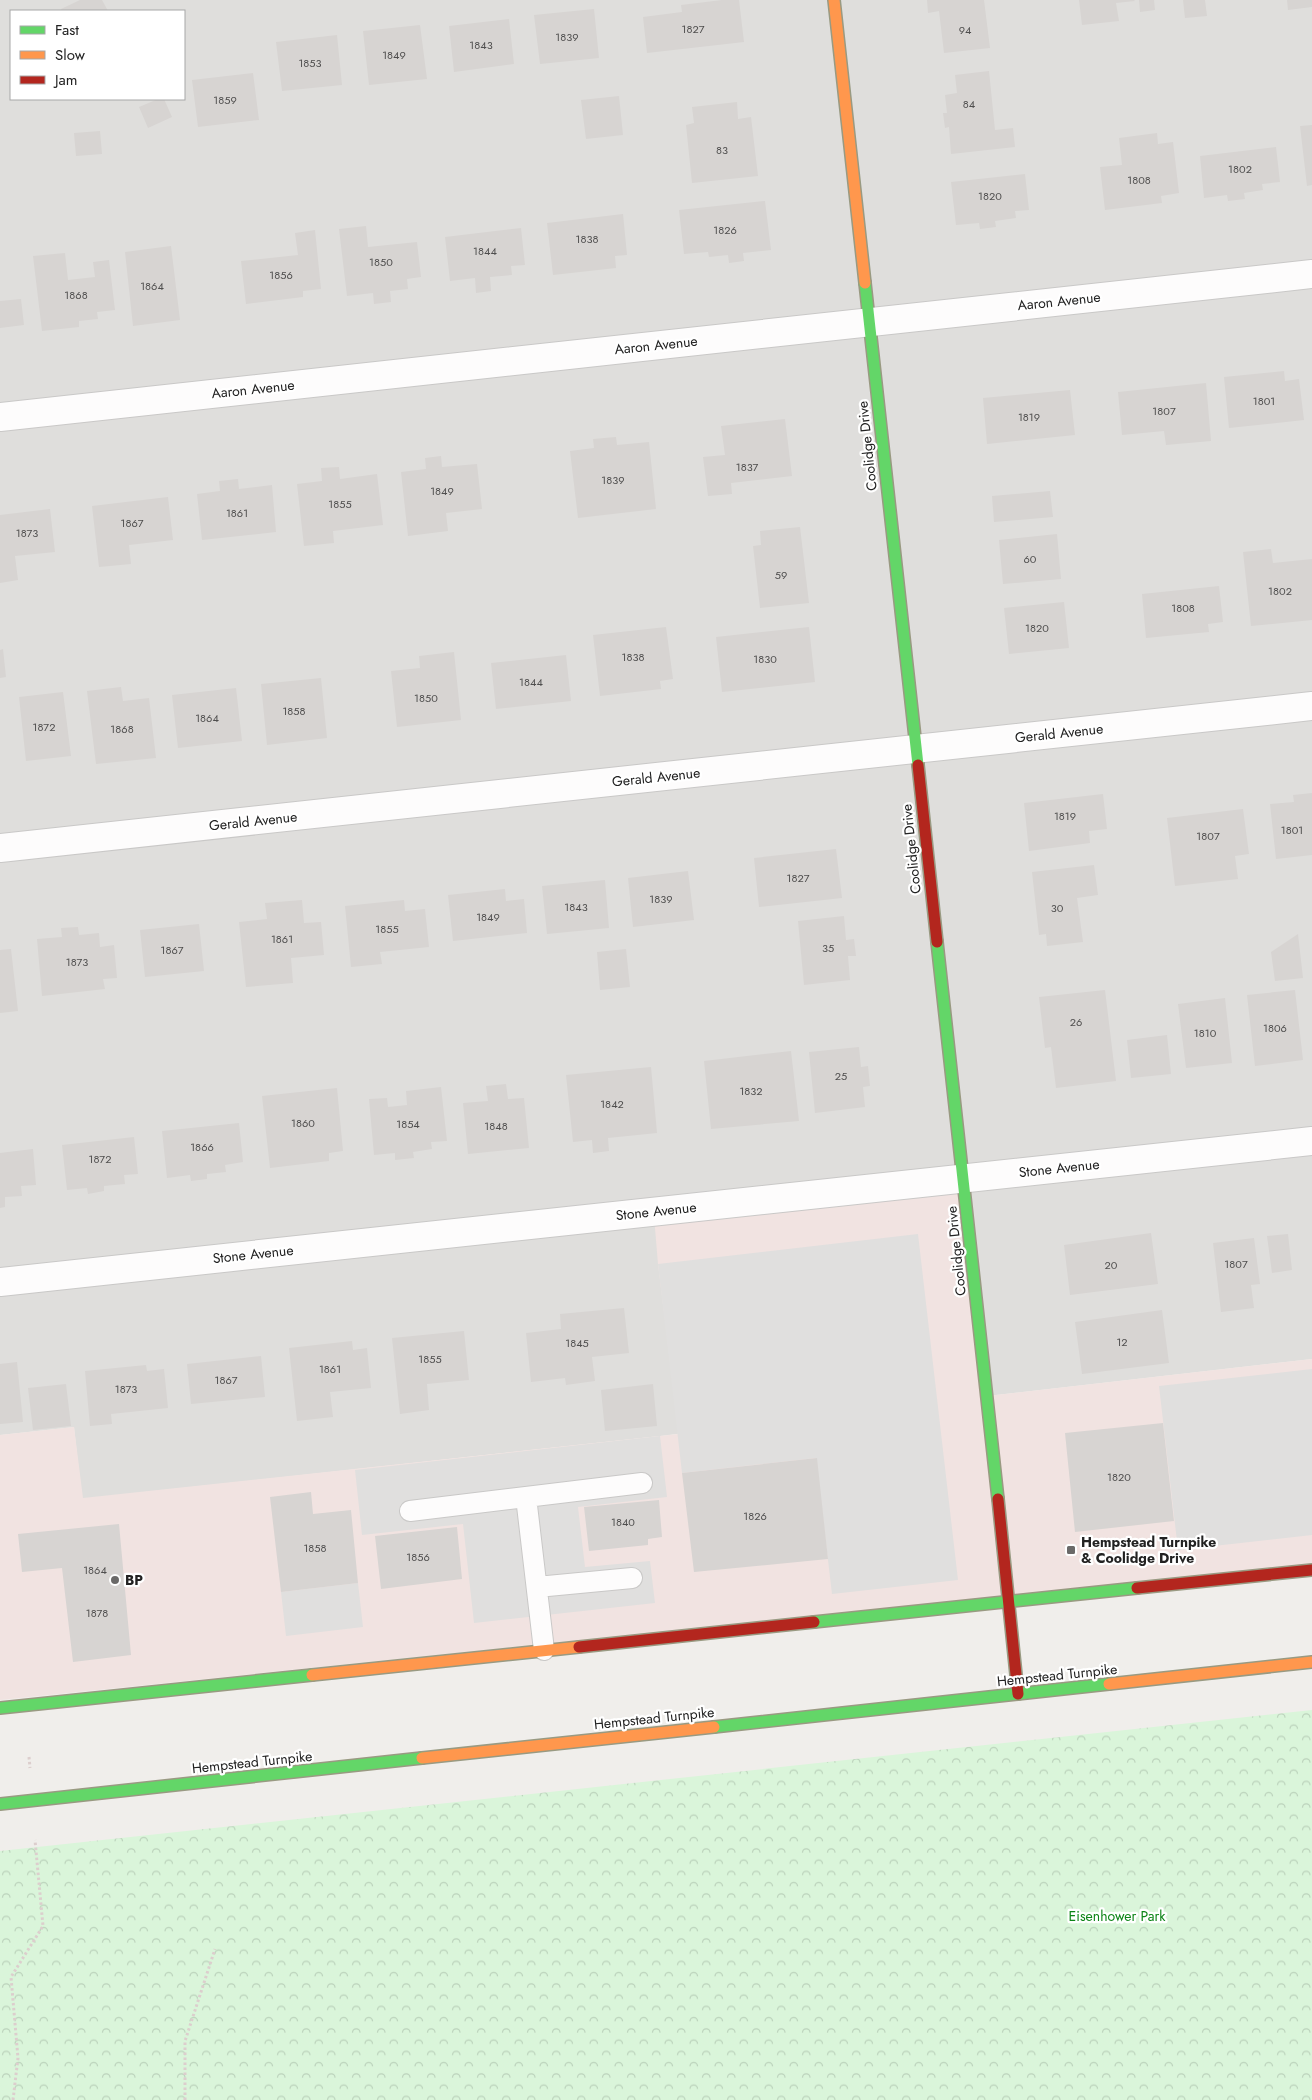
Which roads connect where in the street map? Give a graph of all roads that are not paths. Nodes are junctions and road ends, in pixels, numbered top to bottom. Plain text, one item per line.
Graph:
1 (834, 0) edge
2 (1312, 274) edge
3 (869, 321) junction
4 (0, 417) edge
5 (1312, 706) edge
6 (915, 749) junction
7 (0, 848) edge
8 (1312, 1141) edge
9 (963, 1178) junction
10 (0, 1282) edge
11 (642, 1482) dead end
12 (526, 1498) junction
13 (410, 1510) dead end
14 (1312, 1570) edge
15 (632, 1578) dead end
16 (537, 1587) junction
17 (1009, 1602) junction
18 (544, 1650) junction
19 (1312, 1662) edge
20 (1018, 1694) junction
21 (0, 1708) edge
22 (0, 1804) edge

1 - 3 main road, Coolidge Drive
2 - 3 street, Aaron Avenue
3 - 4 street, Aaron Avenue
3 - 6 main road, Coolidge Drive
5 - 6 street, Gerald Avenue
6 - 7 street, Gerald Avenue
6 - 9 main road, Coolidge Drive
8 - 9 street, Stone Avenue
9 - 10 street, Stone Avenue
9 - 17 main road, Coolidge Drive
11 - 12 lane
12 - 13 lane
12 - 16 lane
14 - 17 main road
15 - 16 lane
16 - 18 lane
17 - 18 main road
17 - 20 main road, Coolidge Drive
18 - 21 main road
19 - 20 main road, Hempstead Turnpike
20 - 22 main road, Hempstead Turnpike

